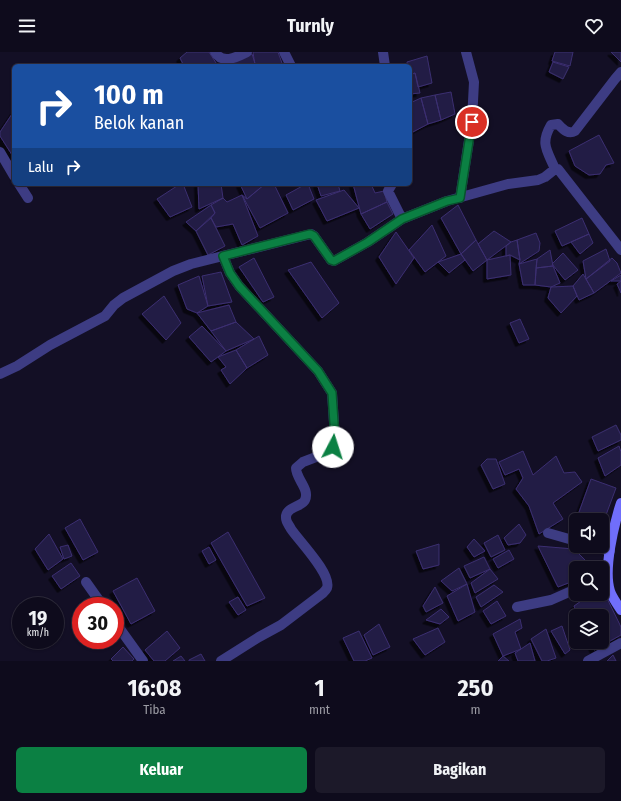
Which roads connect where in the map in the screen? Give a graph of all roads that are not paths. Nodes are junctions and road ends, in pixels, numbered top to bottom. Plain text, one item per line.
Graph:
1 (216, 52) edge
2 (247, 52) edge
3 (284, 52) edge
4 (383, 52) edge
5 (466, 52) edge
6 (290, 64) edge
7 (385, 64) edge
8 (621, 72) edge
9 (0, 152) edge
10 (555, 169) junction
11 (12, 173) edge
12 (20, 186) edge
13 (391, 186) edge
14 (28, 198) dead end
15 (460, 198) junction
16 (402, 219) junction
17 (621, 250) edge
18 (223, 256) junction
19 (0, 374) edge
20 (621, 503) edge
21 (548, 533) dead end
22 (569, 540) edge
23 (610, 551) joint
24 (608, 561) edge
25 (86, 582) dead end
26 (609, 588) edge
27 (569, 592) edge
28 (97, 597) edge
29 (517, 608) dead end
30 (621, 610) edge
31 (124, 635) edge
32 (621, 643) edge
33 (143, 661) edge
34 (221, 661) edge
35 (588, 661) edge

1 - 2 street
3 - 6 street
4 - 7 street
5 - 15 street
8 - 10 street
9 - 11 street
10 - 15 street
10 - 17 street
12 - 14 street
13 - 16 street
15 - 16 street
16 - 18 street
18 - 19 street
18 - 34 street
20 - 23 street
21 - 22 street
23 - 24 street
25 - 28 street
26 - 30 street
27 - 29 street
31 - 33 street
32 - 35 street

